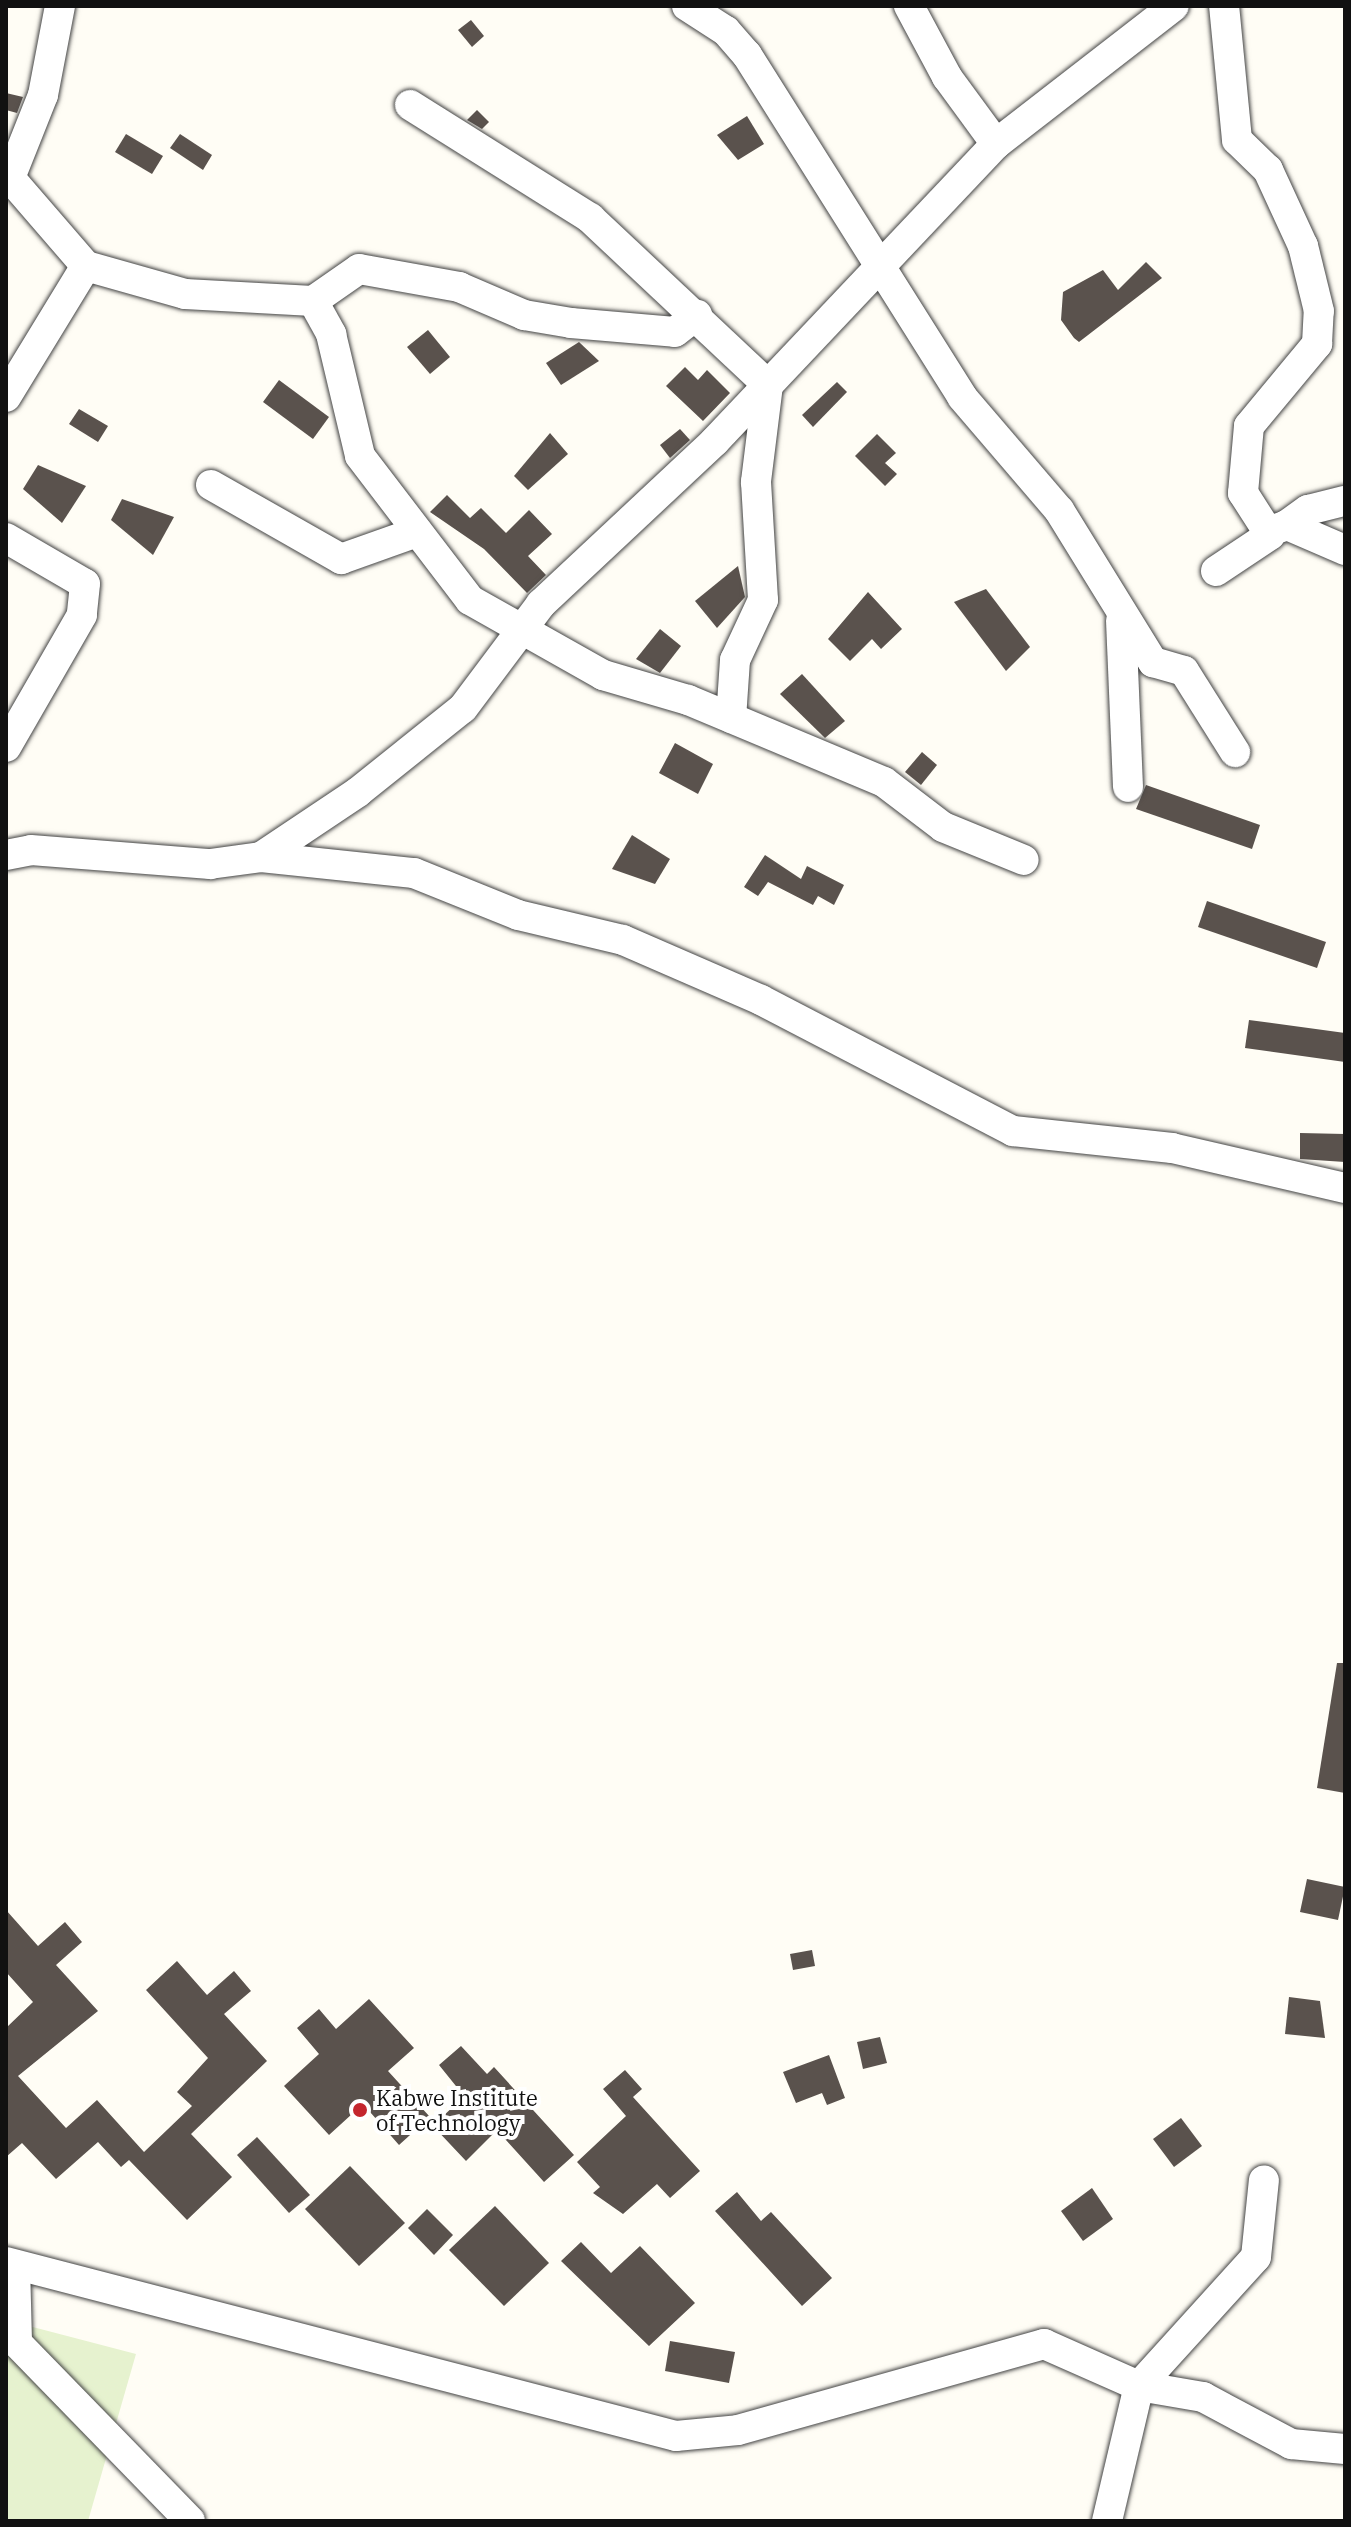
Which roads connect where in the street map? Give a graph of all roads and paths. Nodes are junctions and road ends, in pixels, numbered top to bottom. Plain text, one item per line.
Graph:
1 (60, 6) edge
2 (687, 6) edge
3 (909, 6) edge
4 (1174, 6) edge
5 (1224, 6) edge
6 (410, 105) dead end
7 (996, 144) junction
8 (86, 266) junction
9 (879, 274) junction
10 (313, 301) junction
11 (697, 315) junction
12 (768, 385) junction
13 (6, 397) edge
14 (211, 485) dead end
15 (1345, 501) edge
16 (1278, 528) junction
17 (417, 532) junction
18 (6, 538) edge
19 (1345, 550) edge
20 (1216, 571) dead end
21 (1121, 620) junction
22 (521, 628) junction
23 (731, 718) junction
24 (6, 747) edge
25 (1235, 752) dead end
26 (1128, 787) dead end
27 (6, 855) edge
28 (261, 857) junction
29 (1024, 860) dead end
30 (1345, 1188) edge
31 (1264, 2180) dead end
32 (10, 2264) edge
33 (1139, 2386) junction
34 (1345, 2449) edge
35 (190, 2521) edge
36 (1107, 2521) edge

1 - 8 street
2 - 9 street
3 - 7 street
4 - 7 street
5 - 16 street
6 - 11 street
7 - 9 street
8 - 10 street
8 - 13 street
9 - 12 street
9 - 21 street
10 - 11 street
10 - 17 street
11 - 12 street
12 - 22 street
12 - 23 street
14 - 17 street
15 - 16 street
16 - 19 street
16 - 20 street
17 - 22 street
18 - 24 street
21 - 25 street
21 - 26 street
22 - 23 street
22 - 28 street
23 - 29 street
27 - 28 street
28 - 30 street
31 - 33 street
32 - 33 street
32 - 35 street
33 - 34 street
33 - 36 street

